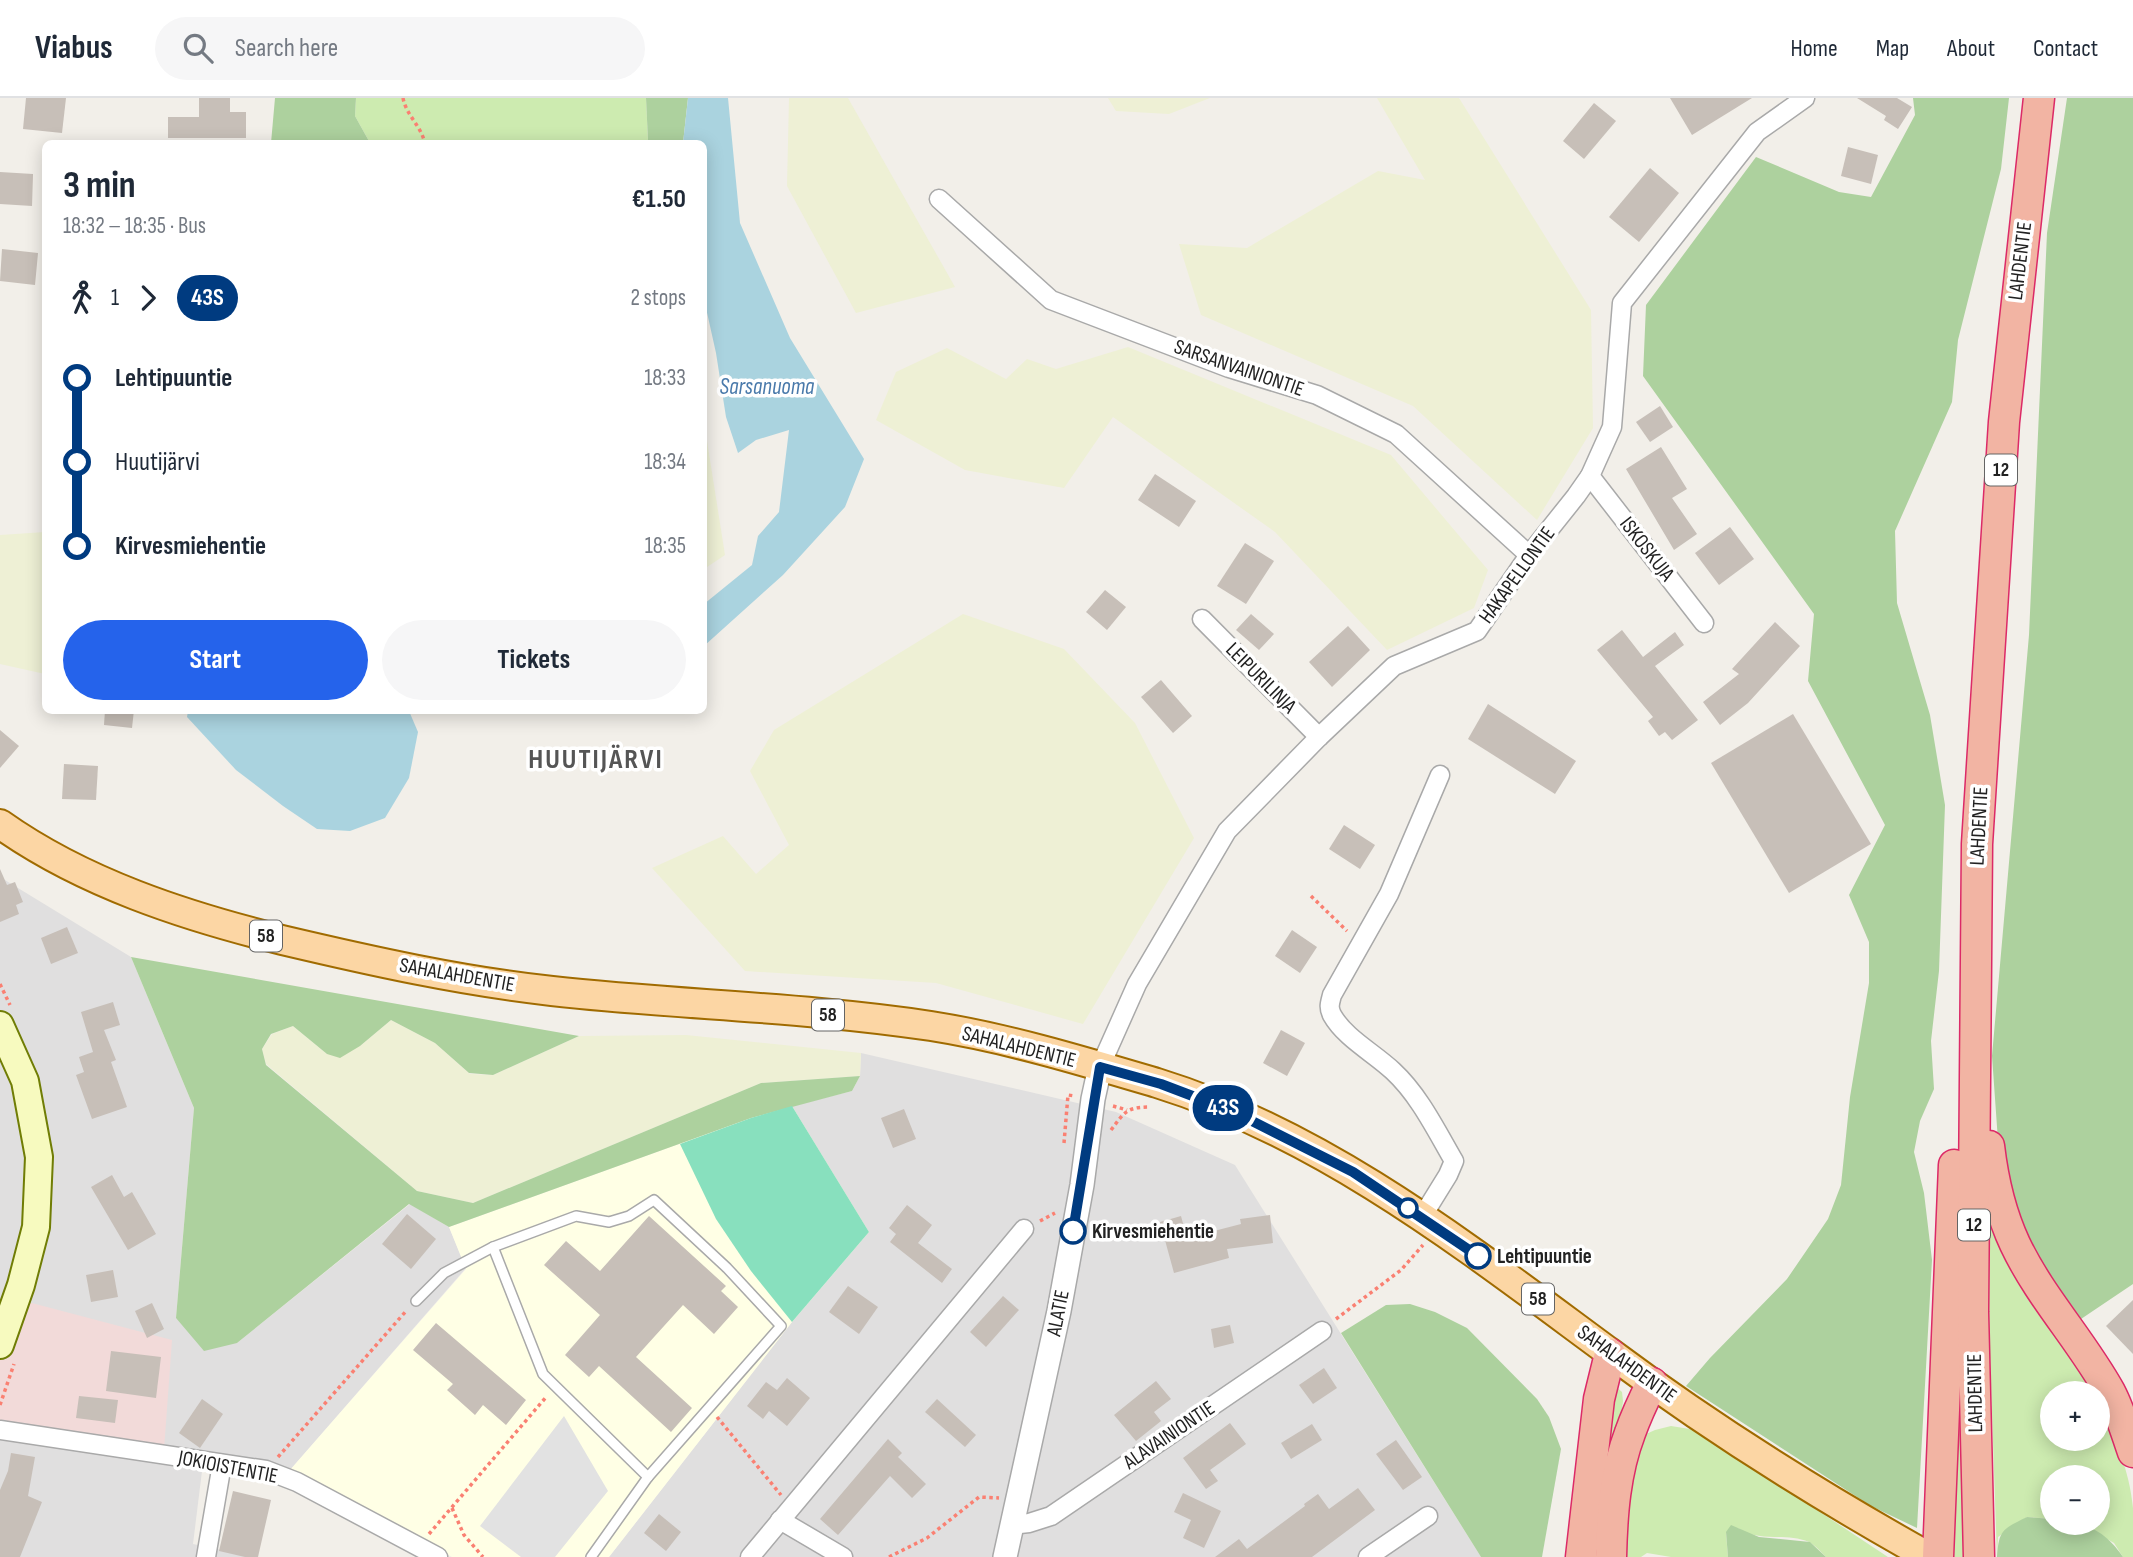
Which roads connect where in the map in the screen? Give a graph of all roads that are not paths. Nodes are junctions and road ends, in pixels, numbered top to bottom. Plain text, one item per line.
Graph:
1 (1805, 98) edge
2 (2039, 98) edge
3 (939, 199) dead end
4 (1590, 476) junction
5 (1529, 555) junction
6 (1202, 619) dead end
7 (1704, 623) dead end
8 (1319, 737) junction
9 (1440, 775) dead end
10 (0, 824) edge
11 (1977, 844) junction
12 (1976, 892) junction
13 (0, 1025) edge
14 (1100, 1067) junction
15 (1431, 1223) junction
16 (1024, 1229) dead end
17 (493, 1247) junction
18 (416, 1301) road end
19 (1322, 1331) road end
20 (0, 1345) edge
21 (1610, 1354) junction
22 (1651, 1383) junction
23 (0, 1430) edge
24 (2133, 1452) edge
25 (222, 1464) junction
26 (648, 1477) junction
27 (785, 1514) junction
28 (1428, 1516) dead end
29 (1012, 1525) junction
30 (206, 1557) edge
31 (438, 1557) edge
32 (591, 1557) edge
33 (750, 1557) edge
34 (843, 1557) edge
35 (1005, 1557) edge
36 (1368, 1557) edge
37 (1581, 1557) edge
38 (1611, 1557) edge
39 (1929, 1557) edge
40 (1938, 1557) edge
41 (1979, 1557) edge

1 - 4 street, HAKAPELLONTIE
2 - 11 highway, LAHDENTIE / 12
3 - 5 street, SARSANVAINIONTIE
4 - 5 street, HAKAPELLONTIE
4 - 7 street, ISKOSKUJA
5 - 8 street, HAKAPELLONTIE
6 - 8 street, LEIPURILINJA
8 - 14 street, HAKAPELLONTIE
9 - 15 street
10 - 14 main road, SAHALAHDENTIE / 58
11 - 12 highway, LAHDENTIE / 12
11 - 40 highway
12 - 24 highway
12 - 41 highway, LAHDENTIE / 12
13 - 20 main road
14 - 15 main road, SAHALAHDENTIE / 58
14 - 29 street, ALATIE
15 - 21 main road, SAHALAHDENTIE / 58
16 - 27 street
17 - 18 lane
17 - 26 lane
17 - 26 lane
19 - 29 street, ALAVAINIONTIE
21 - 22 main road, SAHALAHDENTIE / 58
21 - 37 highway
22 - 38 highway
22 - 39 main road, SAHALAHDENTIE / 58
23 - 25 street, JOKIOISTENTIE
25 - 30 street
25 - 31 street, JOKIOISTENTIE
26 - 32 lane
27 - 33 street
27 - 34 street
28 - 36 street
29 - 35 street, ALATIE

